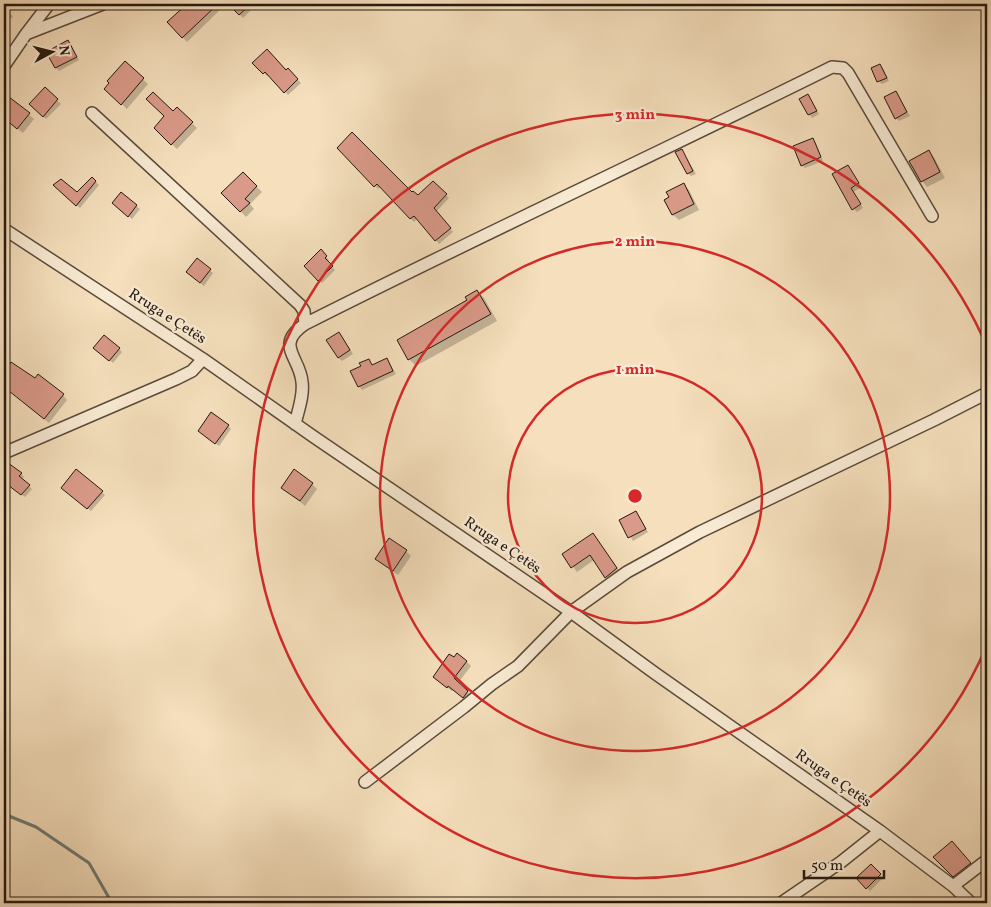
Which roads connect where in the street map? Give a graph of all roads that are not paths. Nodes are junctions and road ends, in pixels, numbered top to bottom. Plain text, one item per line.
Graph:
1 (49, 4) edge
2 (103, 4) edge
3 (26, 34) junction
4 (4, 66) edge
5 (92, 113) dead end
6 (932, 216) dead end
7 (4, 229) edge
8 (304, 324) junction
9 (203, 359) junction
10 (987, 393) edge
11 (295, 424) junction
12 (4, 453) edge
13 (571, 612) junction
14 (365, 782) dead end
15 (880, 831) junction
16 (987, 860) edge
17 (953, 886) junction
18 (781, 903) edge
19 (969, 903) edge

1 - 3 street
2 - 3 street
3 - 4 street
5 - 8 street
6 - 8 street
7 - 9 street, Rruga e Çetës
8 - 11 street
9 - 11 street, Rruga e Çetës
9 - 12 street
10 - 13 street
11 - 13 street, Rruga e Çetës
13 - 14 street
13 - 15 street, Rruga e Çetës
15 - 17 street, Rruga e Çetës
15 - 18 street
16 - 17 street
17 - 19 street, Rruga e Çetës

